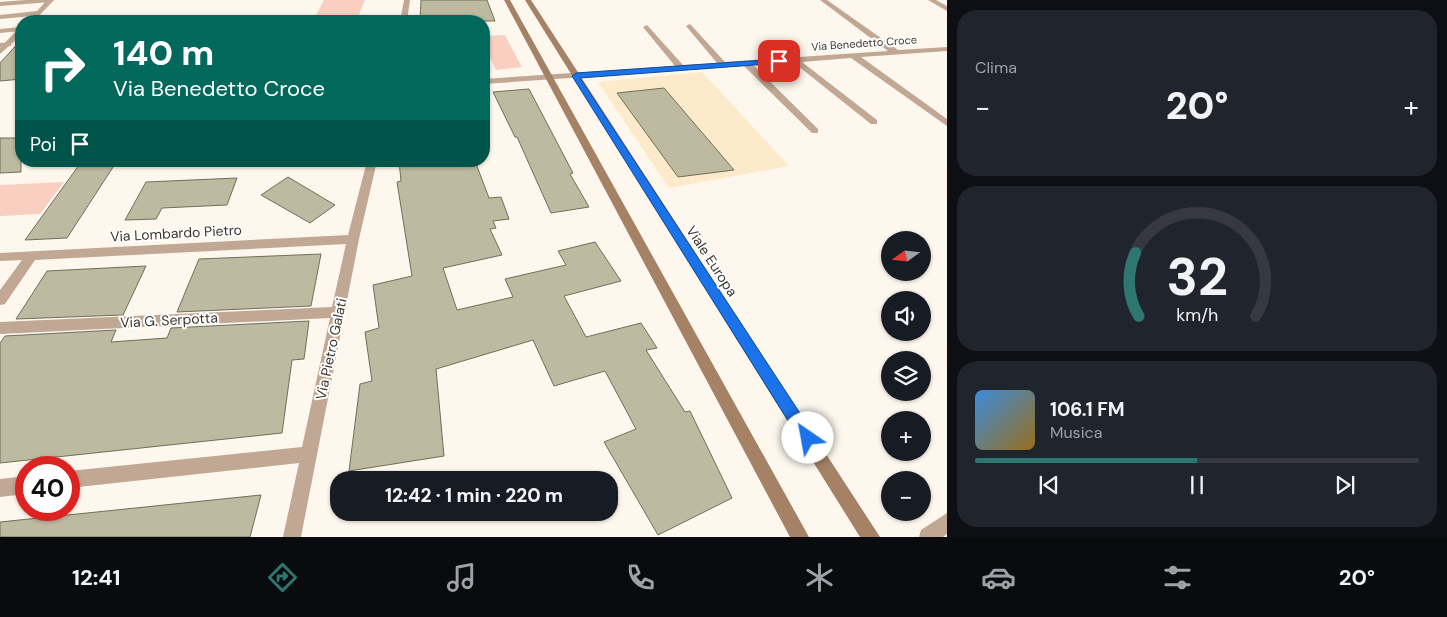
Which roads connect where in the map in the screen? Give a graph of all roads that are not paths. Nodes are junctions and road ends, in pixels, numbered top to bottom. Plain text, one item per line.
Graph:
1 (51, 0) edge
2 (407, 0) edge
3 (507, 0) edge
4 (528, 0) edge
5 (823, 0) edge
6 (932, 0) edge
7 (0, 4) edge
8 (947, 9) edge
9 (39, 13) joint
10 (15, 15) edge
11 (20, 15) edge
12 (404, 15) edge
13 (0, 17) edge
14 (690, 26) dead end
15 (647, 27) dead end
16 (15, 30) edge
17 (0, 31) edge
18 (15, 35) edge
19 (4, 45) edge
20 (947, 49) edge
21 (0, 52) edge
22 (895, 52) junction
23 (852, 55) junction
24 (795, 60) junction
25 (747, 64) junction
26 (724, 66) junction
27 (681, 68) junction
28 (576, 76) junction
29 (548, 78) junction
30 (490, 82) edge
31 (874, 122) dead end
32 (947, 123) edge
33 (816, 131) dead end
34 (371, 167) edge
35 (353, 239) junction
36 (32, 255) junction
37 (0, 257) edge
38 (0, 300) edge
39 (339, 312) junction
40 (0, 328) edge
41 (309, 454) junction
42 (80, 479) edge
43 (15, 486) edge
44 (0, 488) edge
45 (947, 522) edge
46 (292, 537) edge
47 (800, 537) edge
48 (871, 537) edge
49 (928, 537) edge

1 - 7 street
1 - 9 street
2 - 12 street
3 - 29 street
4 - 28 street, Viale Europa
5 - 22 street
6 - 8 street
9 - 11 street
10 - 13 street
14 - 26 street
15 - 27 street
16 - 17 street
18 - 19 street
19 - 21 street
20 - 22 street, Via Benedetto Croce
22 - 23 street, Via Benedetto Croce
23 - 24 street, Via Benedetto Croce
23 - 32 street
24 - 25 street, Via Benedetto Croce
24 - 31 street
25 - 26 street, Via Benedetto Croce
25 - 33 street
26 - 27 street, Via Benedetto Croce
27 - 28 street, Via Benedetto Croce
28 - 29 street, Via Benedetto Croce
28 - 48 street, Viale Europa
29 - 30 street, Via Benedetto Croce
29 - 47 street
34 - 35 street, Via Pietro Galati
35 - 36 street, Via Lombardo Pietro
35 - 39 street, Via Pietro Galati
36 - 37 street, Via Lombardo Pietro
36 - 38 street
39 - 40 street, Via G. Serpotta
39 - 41 street, Via Pietro Galati
41 - 42 street
41 - 46 street, Via Pietro Galati
43 - 44 street
45 - 49 street

